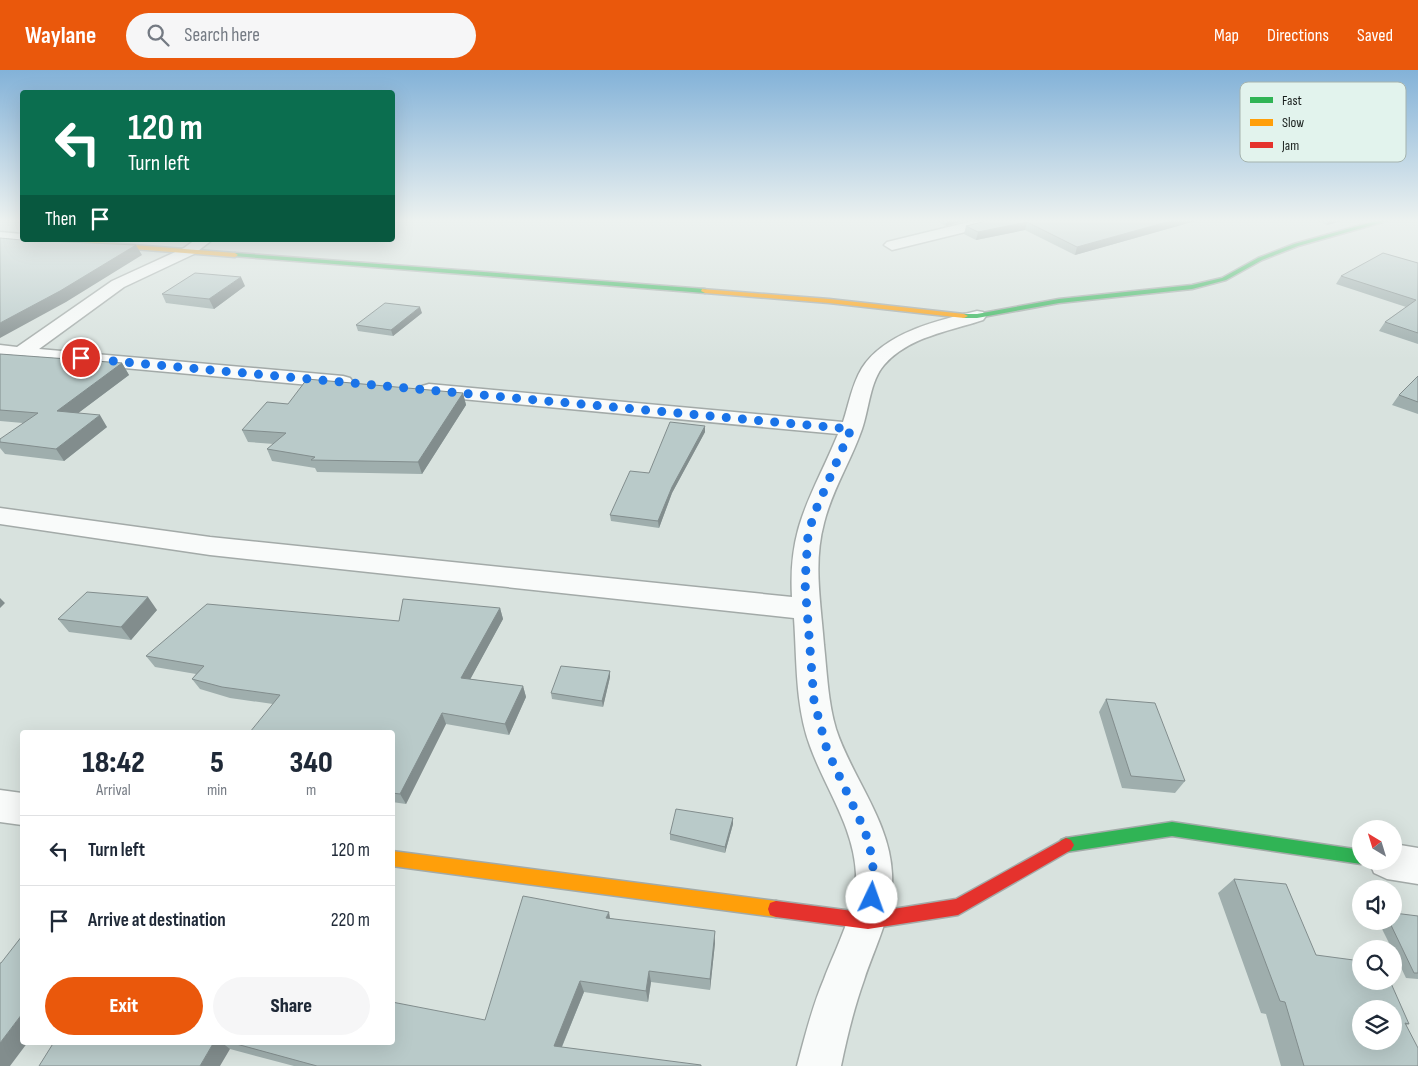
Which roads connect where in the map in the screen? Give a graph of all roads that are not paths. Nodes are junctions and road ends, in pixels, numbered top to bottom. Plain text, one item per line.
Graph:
1 (156, 266) edge
2 (387, 266) edge
3 (1250, 266) edge
4 (977, 316) junction
5 (0, 351) edge
6 (21, 353) junction
7 (0, 366) edge
8 (357, 384) edge
9 (407, 388) edge
10 (851, 429) junction
11 (0, 516) edge
12 (808, 609) junction
13 (0, 806) edge
14 (20, 809) edge
15 (1352, 856) edge
16 (395, 858) edge
17 (1402, 863) edge
18 (1418, 866) edge
19 (868, 921) junction
20 (819, 1066) edge

1 - 6 street
2 - 4 street
3 - 4 street
4 - 10 street
5 - 6 street
6 - 7 street
6 - 8 street
9 - 10 street
10 - 12 street
11 - 12 street
12 - 19 street
13 - 14 street
15 - 19 street
16 - 19 street
17 - 18 street
19 - 20 street

